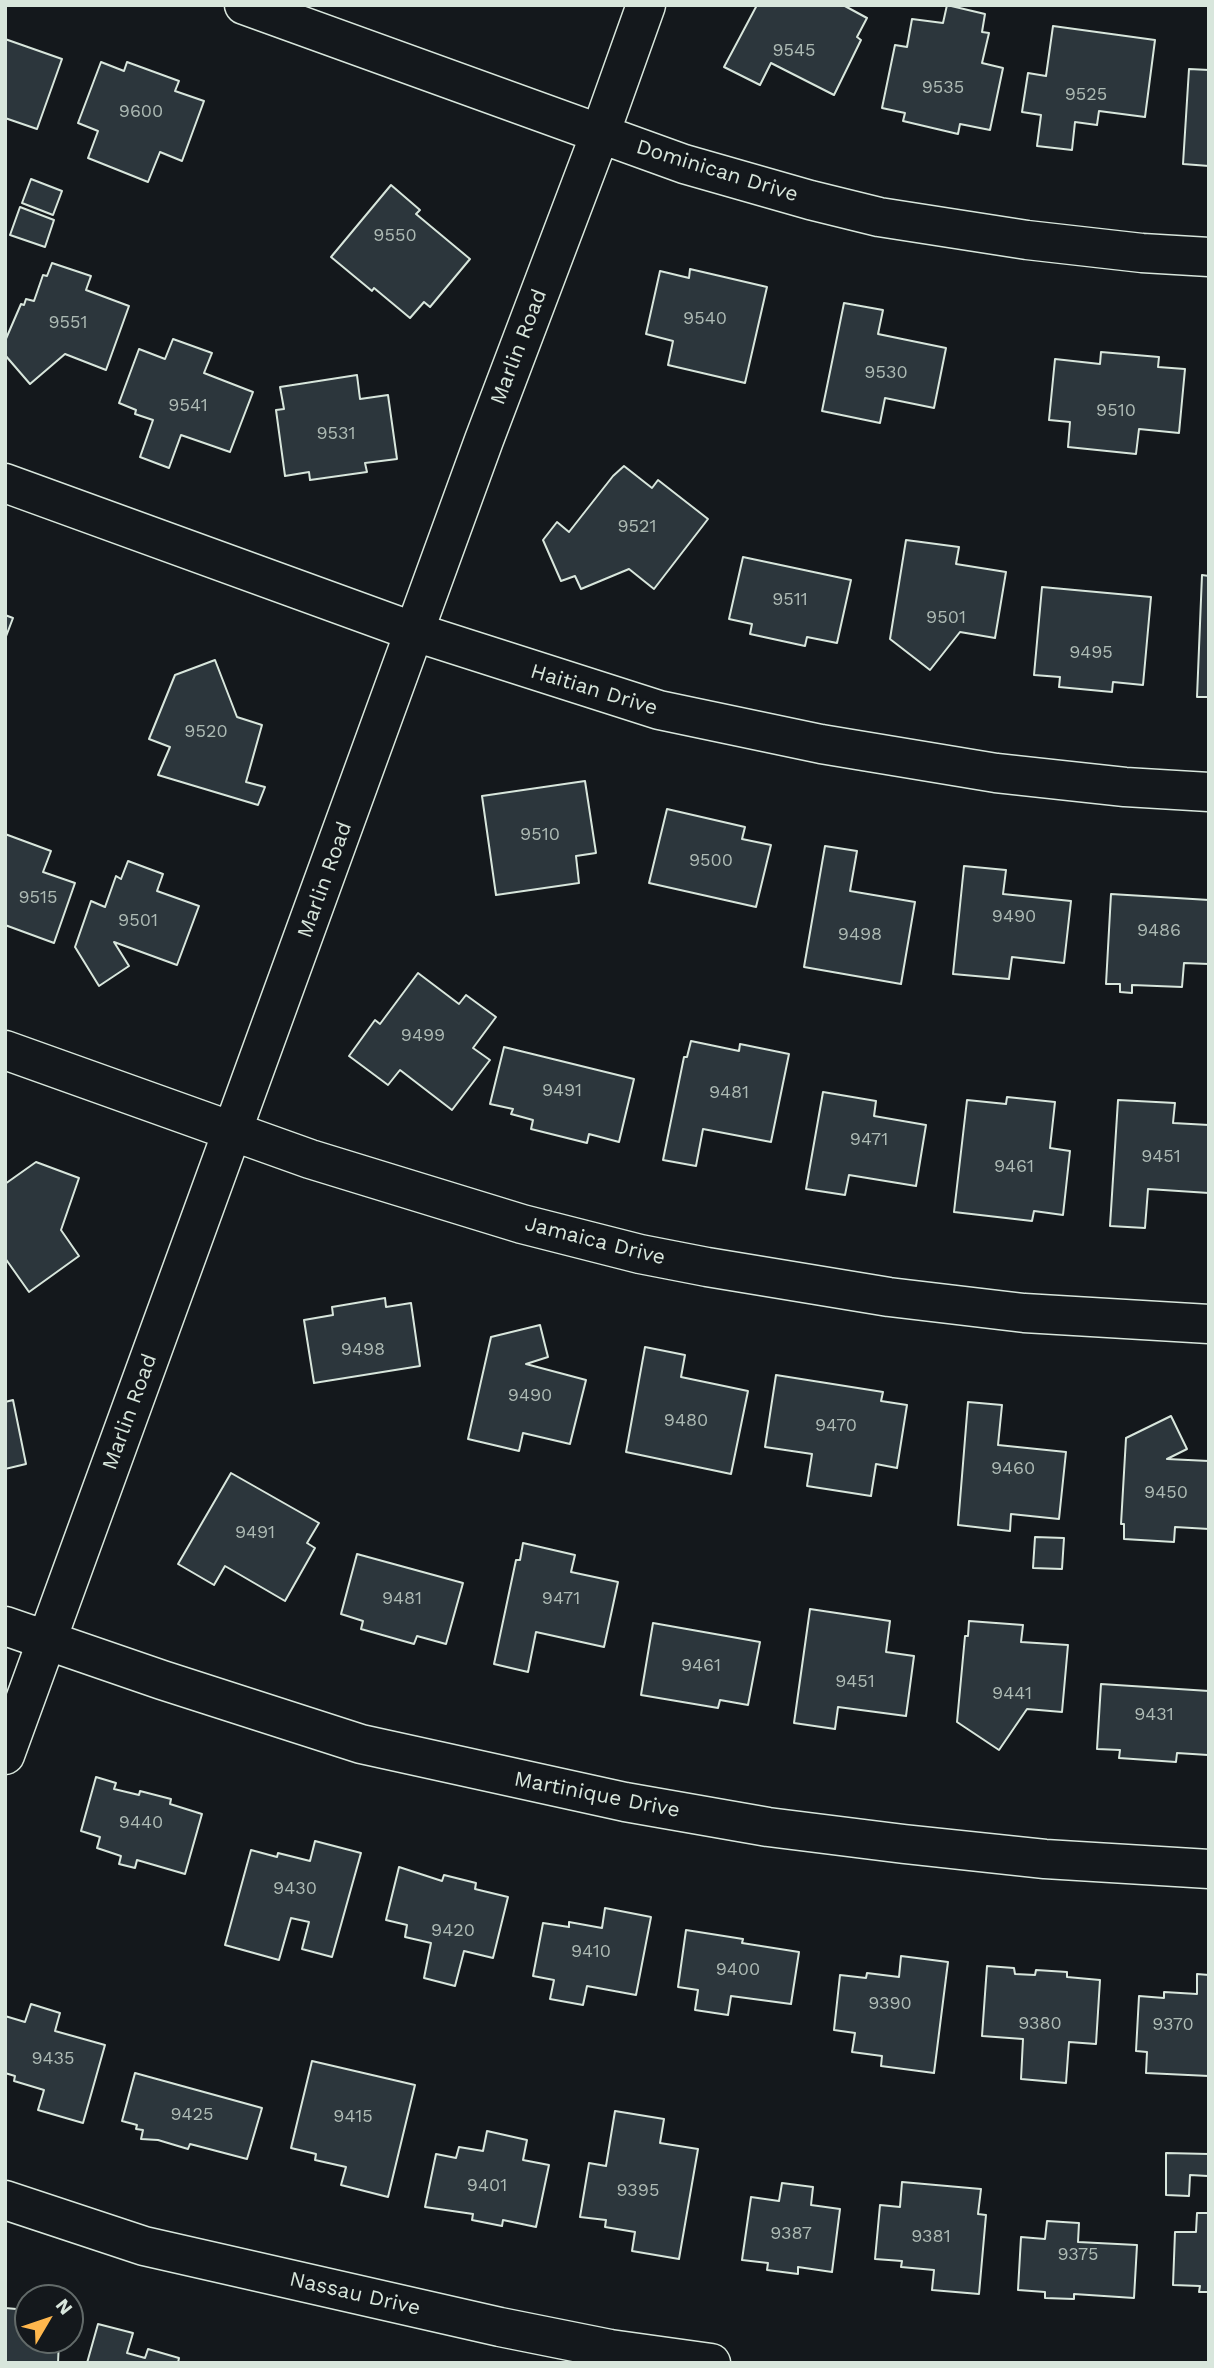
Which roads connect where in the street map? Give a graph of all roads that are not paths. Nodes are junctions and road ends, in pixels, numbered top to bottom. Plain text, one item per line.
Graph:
1 (244, 5) edge
2 (646, 5) edge
3 (600, 134) junction
4 (1209, 257) edge
5 (5, 483) edge
6 (415, 632) junction
7 (1209, 792) edge
8 (5, 1050) edge
9 (233, 1132) junction
10 (1209, 1324) edge
11 (5, 1626) edge
12 (47, 1640) junction
13 (5, 1755) edge
14 (1209, 1869) edge
15 (5, 2200) edge
16 (609, 2356) edge
17 (711, 2363) edge

1 - 3 street, Dominican Drive
2 - 3 street, Marlin Road
3 - 4 street, Dominican Drive
3 - 6 street, Marlin Road
5 - 6 street, Haitian Drive
6 - 7 street, Haitian Drive
6 - 9 street, Marlin Road
8 - 9 street, Jamaica Drive
9 - 10 street, Jamaica Drive
9 - 12 street, Marlin Road
11 - 12 street, Martinique Drive
12 - 13 street, Marlin Road
12 - 14 street, Martinique Drive
15 - 16 street, Nassau Drive
16 - 17 street, Nassau Drive

